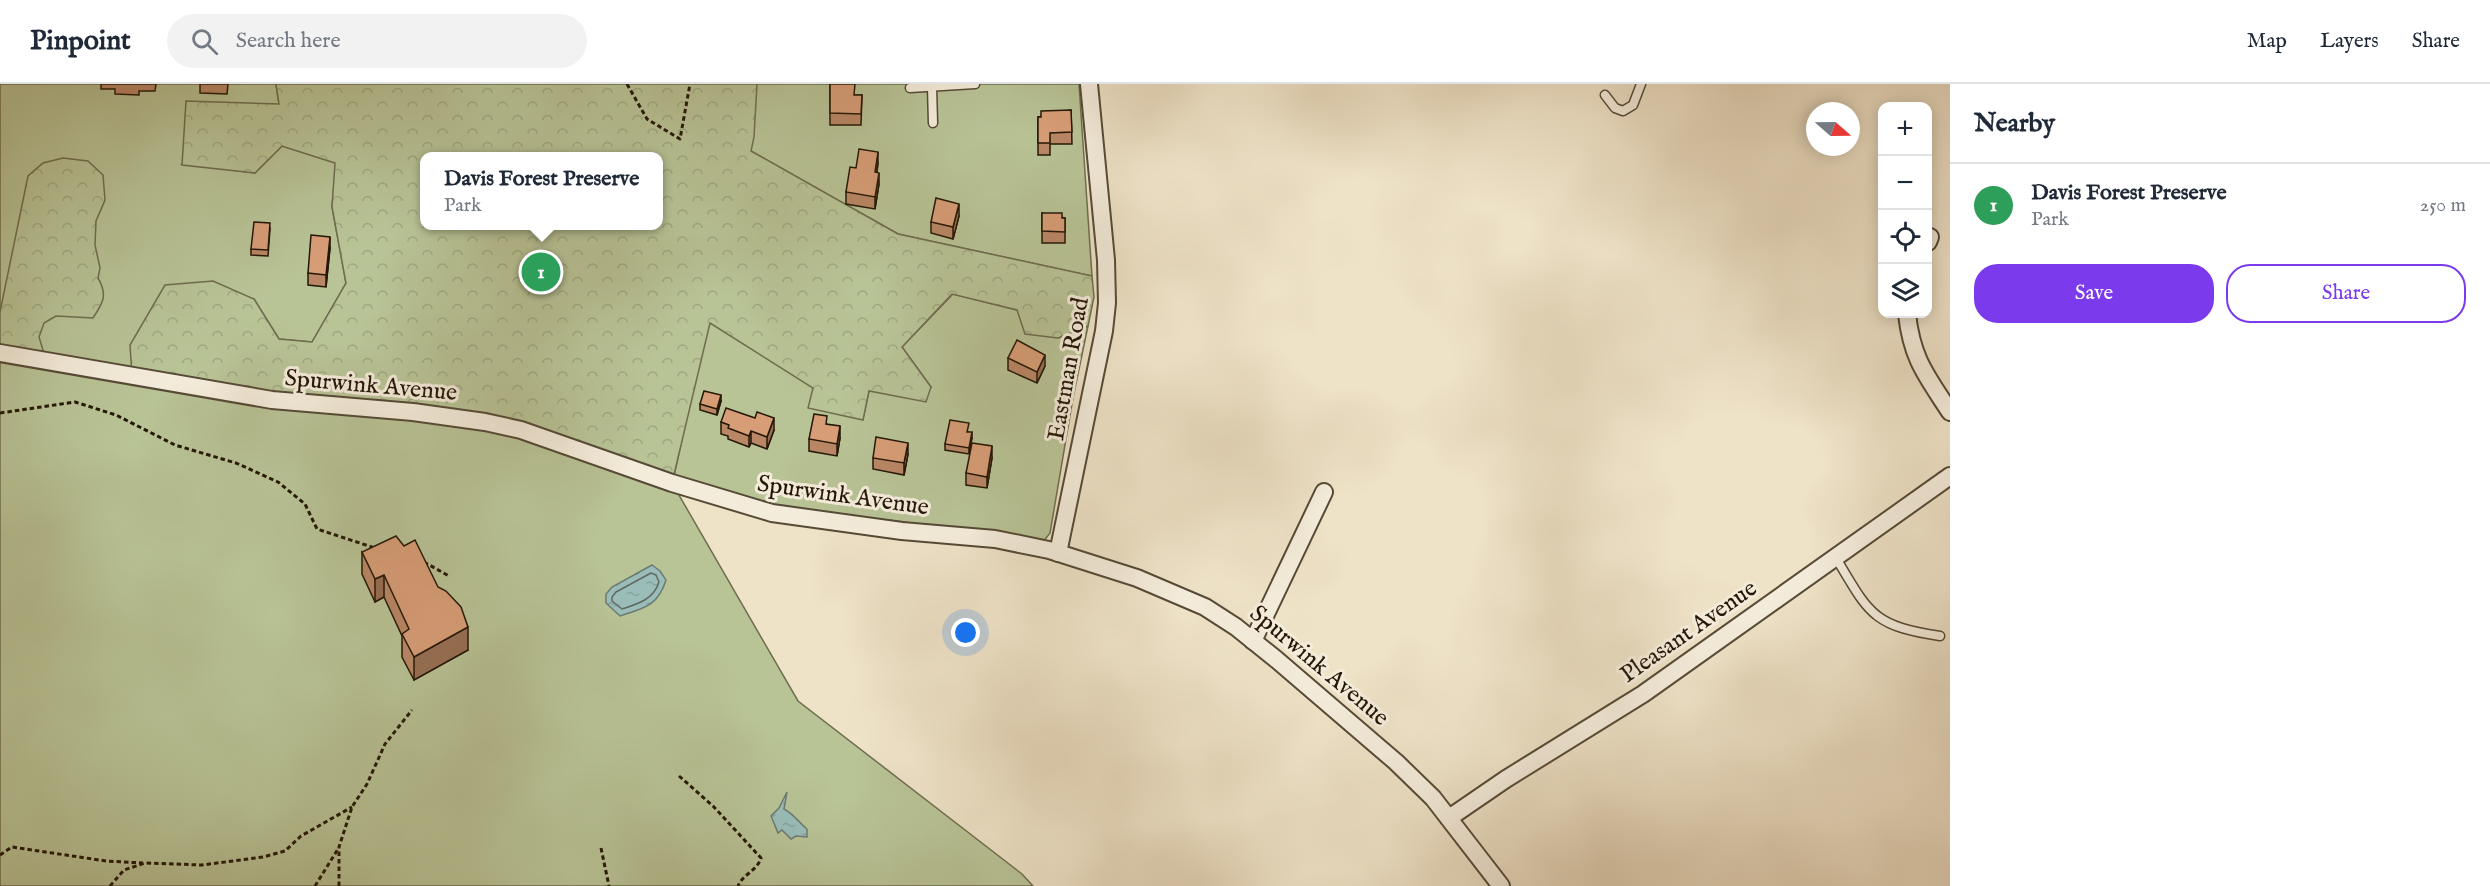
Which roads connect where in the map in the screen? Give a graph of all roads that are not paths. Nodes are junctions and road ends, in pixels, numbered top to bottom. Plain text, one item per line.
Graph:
1 (975, 84) edge
2 (1089, 84) edge
3 (1641, 84) edge
4 (932, 87) junction
5 (910, 88) dead end
6 (1605, 94) dead end
7 (933, 123) dead end
8 (1907, 318) edge
9 (0, 353) edge
10 (1950, 412) edge
11 (1950, 476) edge
12 (1324, 492) dead end
13 (1058, 553) junction
14 (1836, 558) junction
15 (1940, 636) dead end
16 (1253, 640) junction
17 (1449, 818) junction
18 (1501, 886) edge

1 - 4 lane
2 - 13 street, Eastman Road
3 - 6 lane
4 - 5 lane
4 - 7 lane
8 - 10 street
9 - 13 street, Spurwink Avenue
11 - 14 street, Pleasant Avenue
12 - 16 street
13 - 16 street, Spurwink Avenue
14 - 15 lane
14 - 17 street, Pleasant Avenue
16 - 17 street, Spurwink Avenue
17 - 18 street, Spurwink Avenue

